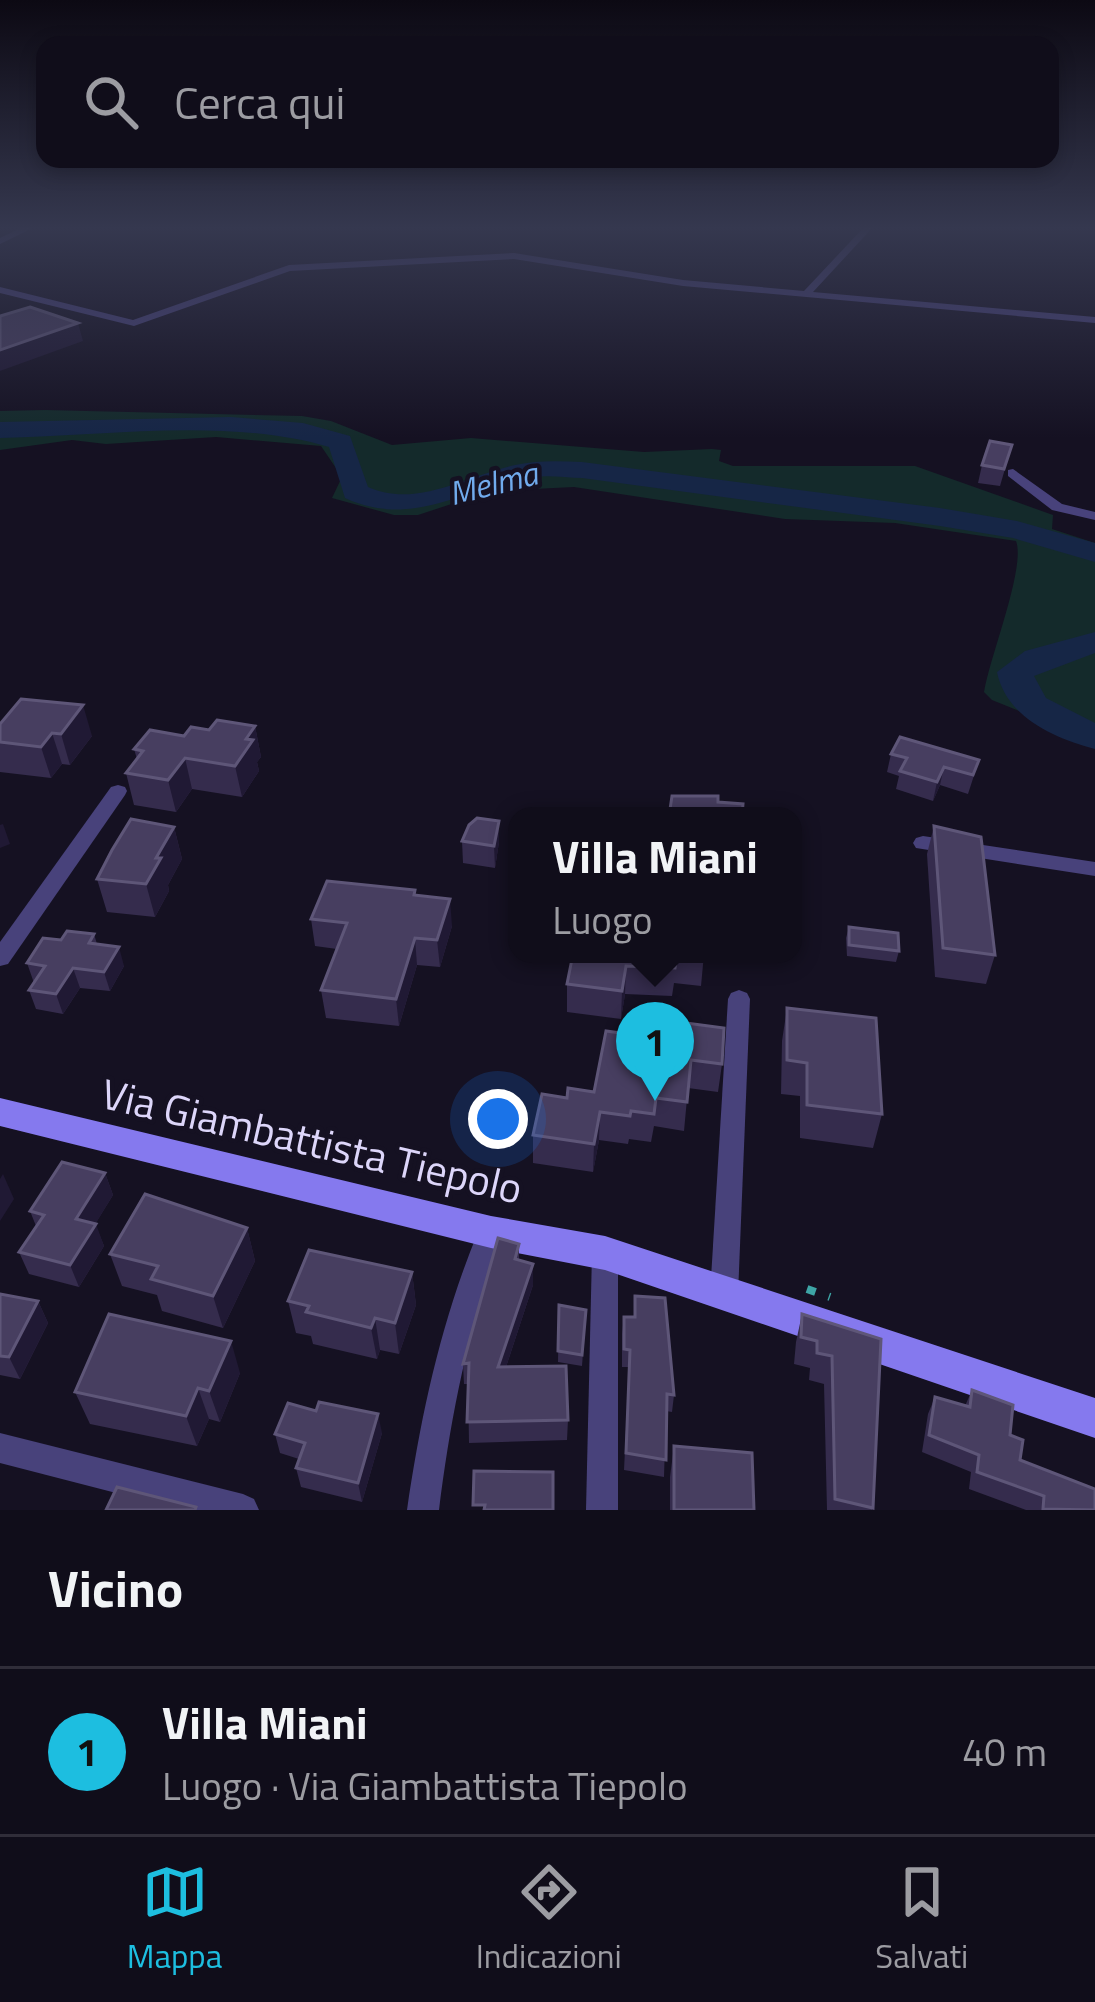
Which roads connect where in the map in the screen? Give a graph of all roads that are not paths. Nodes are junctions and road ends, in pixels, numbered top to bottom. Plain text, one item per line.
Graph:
1 (26, 296) edge
2 (209, 296) edge
3 (854, 296) edge
4 (1095, 320) edge
5 (1013, 472) dead end
6 (1095, 516) edge
7 (118, 791) dead end
8 (923, 843) dead end
9 (1095, 868) edge
10 (0, 958) edge
11 (739, 999) dead end
12 (0, 1112) edge
13 (491, 1232) junction
14 (605, 1253) junction
15 (724, 1294) junction
16 (1095, 1418) edge
17 (0, 1448) edge
18 (243, 1510) edge
19 (422, 1510) edge
20 (602, 1510) edge

1 - 2 street
3 - 4 street
5 - 6 street
7 - 10 street
8 - 9 street
11 - 15 street
12 - 13 street, Via Giambattista Tiepolo
13 - 14 street, Via Giambattista Tiepolo
13 - 19 street
14 - 15 street, Via Giambattista Tiepolo
14 - 20 street
15 - 16 street, Via Giambattista Tiepolo
17 - 18 street

